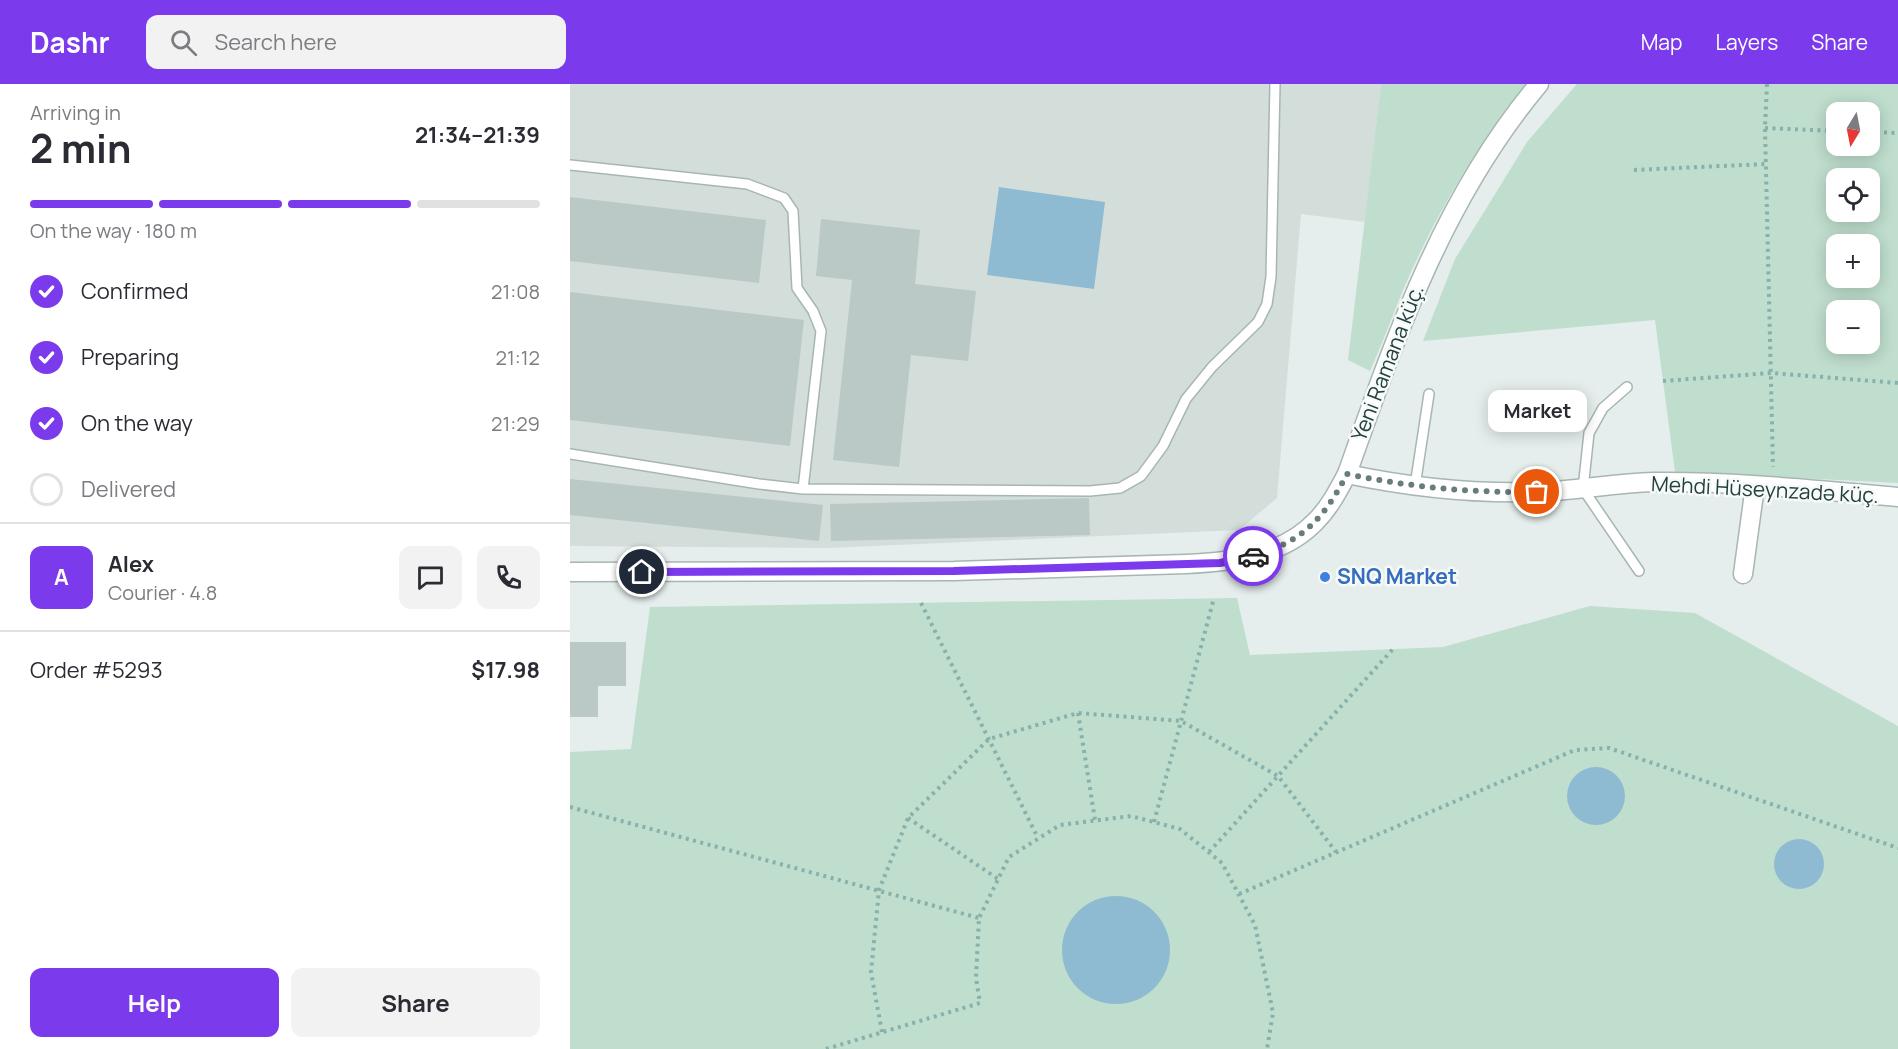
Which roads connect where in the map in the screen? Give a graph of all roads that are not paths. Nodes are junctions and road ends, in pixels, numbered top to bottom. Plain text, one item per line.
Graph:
1 (1275, 84) edge
2 (1539, 84) edge
3 (570, 165) edge
4 (1627, 387) dead end
5 (1429, 394) dead end
6 (570, 454) edge
7 (1347, 474) junction
8 (1416, 486) junction
9 (1755, 486) junction
10 (803, 489) junction
11 (1584, 489) junction
12 (1898, 497) edge
13 (1639, 571) dead end
14 (570, 572) edge
15 (1743, 574) dead end

1 - 10 lane
2 - 7 street, Yeni Ramana küç.
3 - 10 lane
4 - 11 lane
5 - 8 lane
6 - 10 lane
7 - 8 street, Mehdi Hüseynzadə küç.
7 - 14 street, Yeni Ramana küç.
8 - 11 street, Mehdi Hüseynzadə küç.
9 - 11 street, Mehdi Hüseynzadə küç.
9 - 12 street, Mehdi Hüseynzadə küç.
9 - 15 street
11 - 13 lane

